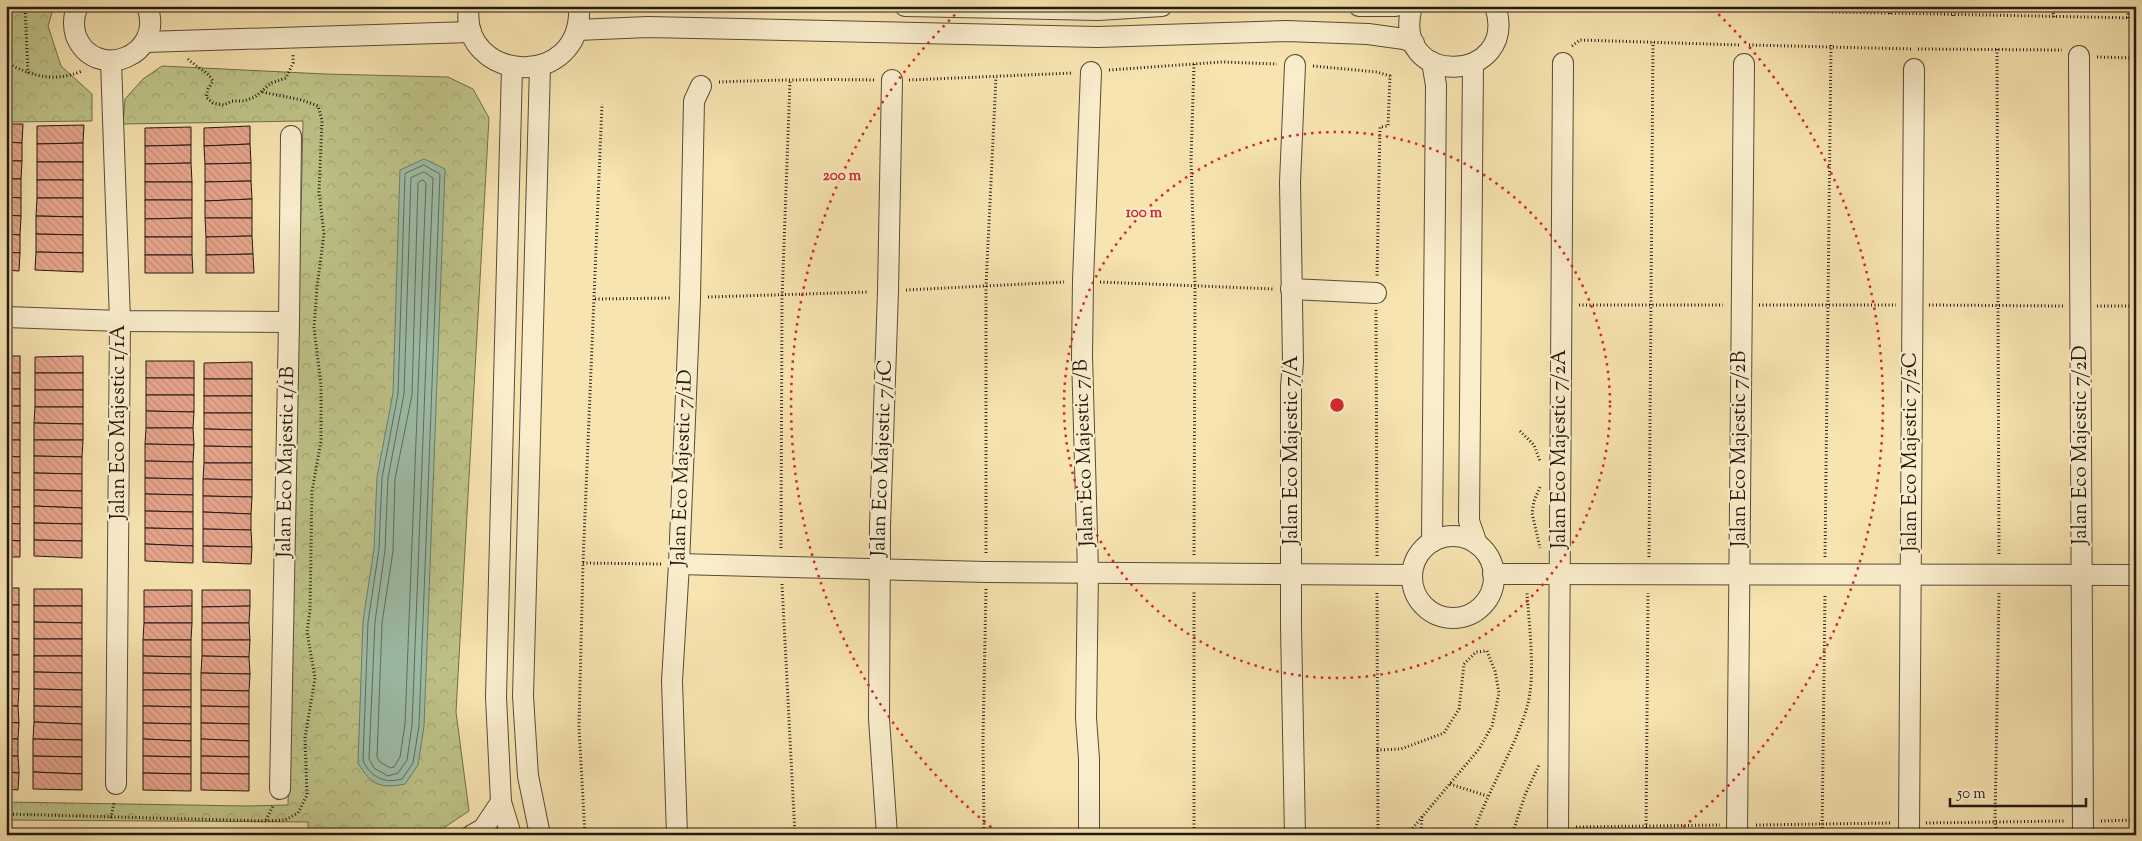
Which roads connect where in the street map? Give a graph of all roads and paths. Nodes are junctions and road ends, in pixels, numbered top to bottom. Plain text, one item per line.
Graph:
1 (25, 6) edge
2 (78, 6) edge
3 (147, 6) edge
4 (469, 6) edge
5 (579, 6) edge
6 (905, 6) edge
7 (1162, 6) edge
8 (1359, 6) edge
9 (1396, 6) edge
10 (1412, 6) edge
11 (1495, 6) edge
12 (1759, 6) edge
13 (1786, 6) edge
14 (1890, 6) edge
15 (1953, 6) edge
16 (2052, 6) edge
17 (2128, 6) edge
18 (1786, 12) junction
19 (1890, 14) junction
20 (1953, 16) junction
21 (2054, 17) junction
22 (2128, 18) junction
23 (2136, 18) edge
24 (577, 30) junction
25 (471, 32) junction
26 (292, 38) junction
27 (184, 41) junction
28 (145, 42) junction
29 (1653, 42) dead end
30 (1414, 43) junction
31 (1831, 46) dead end
32 (1918, 49) dead end
33 (1997, 50) junction
34 (2079, 56) junction
35 (102, 58) junction
36 (2136, 58) edge
37 (1432, 62) junction
38 (6, 63) edge
39 (1563, 63) dead end
40 (1194, 64) junction
41 (1473, 64) junction
42 (1744, 64) dead end
43 (1295, 65) junction
44 (540, 66) junction
45 (512, 67) junction
46 (1914, 69) dead end
47 (1091, 72) junction
48 (28, 73) junction
49 (996, 77) junction
50 (892, 80) junction
51 (790, 81) junction
52 (698, 93) joint
53 (602, 104) dead end
54 (291, 136) dead end
55 (1083, 281) junction
56 (986, 286) junction
57 (1194, 286) junction
58 (1291, 289) junction
59 (888, 291) junction
60 (1376, 293) junction
61 (782, 296) junction
62 (690, 298) junction
63 (595, 299) junction
64 (1561, 305) junction
65 (1651, 305) junction
66 (1742, 305) junction
67 (1828, 305) junction
68 (1912, 305) junction
69 (1998, 305) junction
70 (2081, 306) junction
71 (2136, 306) edge
72 (6, 317) edge
73 (120, 321) junction
74 (289, 322) junction
75 (1520, 431) dead end
76 (1541, 469) dead end
77 (1540, 483) dead end
78 (1432, 542) junction
79 (1477, 544) junction
80 (583, 563) junction
81 (679, 564) junction
82 (781, 566) junction
83 (880, 568) junction
84 (986, 572) junction
85 (1088, 572) junction
86 (1194, 573) junction
87 (1290, 573) junction
88 (1377, 574) junction
89 (1494, 574) junction
90 (1525, 574) junction
91 (1740, 574) junction
92 (1911, 574) junction
93 (2082, 574) junction
94 (2136, 574) edge
95 (1412, 575) junction
96 (1554, 575) junction
97 (1649, 575) junction
98 (1825, 575) junction
99 (1999, 575) junction
100 (1377, 750) junction
101 (1540, 764) dead end
102 (116, 784) dead end
103 (1450, 784) junction
104 (280, 789) dead end
105 (1487, 796) junction
106 (501, 802) junction
107 (1422, 815) junction
108 (2136, 820) edge
109 (1995, 822) junction
110 (1822, 824) junction
111 (1646, 826) junction
112 (2083, 828) edge
113 (1909, 829) edge
114 (1737, 830) edge
115 (1558, 831) edge
116 (677, 833) edge
117 (472, 835) edge
118 (511, 835) edge
119 (540, 835) edge
120 (585, 835) edge
121 (720, 835) edge
122 (795, 835) edge
123 (887, 835) edge
124 (984, 835) edge
125 (1089, 835) edge
126 (1194, 835) edge
127 (1295, 835) edge
128 (1378, 835) edge
129 (1407, 835) edge
130 (1421, 835) edge
131 (1473, 835) edge
132 (1512, 835) edge
133 (1646, 835) edge
134 (1822, 835) edge
135 (1997, 835) edge

1 - 48 path
2 - 35 street
3 - 28 street
4 - 25 street
5 - 24 street
6 - 7 street
8 - 9 street
10 - 30 street
11 - 41 street
12 - 18 path
13 - 18 path
14 - 19 path
15 - 20 path
16 - 21 path
17 - 22 path
18 - 19 path
19 - 20 path
20 - 21 path
21 - 22 path
22 - 23 path
24 - 30 street
24 - 44 street
25 - 26 street
25 - 45 street
26 - 27 street
26 - 27 path
27 - 28 street
28 - 35 street
29 - 65 path
30 - 37 street
31 - 67 path
32 - 33 path
33 - 34 path
33 - 69 path
34 - 36 path
34 - 70 street, Jalan Eco Majestic 7/2D
35 - 48 path
35 - 73 street, Jalan Eco Majestic 1/1A
37 - 41 street
37 - 78 street
38 - 48 path
39 - 64 street, Jalan Eco Majestic 7/2A
40 - 43 path
40 - 47 path
40 - 57 path
41 - 79 street
42 - 66 street, Jalan Eco Majestic 7/2B
43 - 58 street, Jalan Eco Majestic 7/A
43 - 60 path
44 - 45 street
44 - 119 street
45 - 106 street
46 - 68 street, Jalan Eco Majestic 7/2C
47 - 49 path
47 - 55 street, Jalan Eco Majestic 7/B
49 - 50 path
49 - 56 path
50 - 51 path
50 - 59 street, Jalan Eco Majestic 7/1C
51 - 52 path
51 - 61 path
52 - 62 street, Jalan Eco Majestic 7/1D
53 - 63 path
54 - 74 street, Jalan Eco Majestic 1/1B
55 - 56 path
55 - 57 path
55 - 85 street, Jalan Eco Majestic 7/B
56 - 59 path
56 - 84 path
57 - 58 path
57 - 86 path
58 - 60 street
58 - 87 street, Jalan Eco Majestic 7/A
59 - 61 path
59 - 83 street, Jalan Eco Majestic 7/1C
60 - 88 path
61 - 62 path
61 - 82 path
62 - 63 path
62 - 81 street, Jalan Eco Majestic 7/1D
63 - 80 path
64 - 65 path
64 - 96 street, Jalan Eco Majestic 7/2A
65 - 66 path
65 - 97 path
66 - 67 path
66 - 91 street, Jalan Eco Majestic 7/2B
67 - 68 path
67 - 98 path
68 - 69 path
68 - 92 street, Jalan Eco Majestic 7/2C
69 - 70 path
69 - 99 path
70 - 71 path
70 - 93 street, Jalan Eco Majestic 7/2D
72 - 73 street
73 - 74 street
73 - 102 street, Jalan Eco Majestic 1/1A
74 - 104 street, Jalan Eco Majestic 1/1B
75 - 76 path
77 - 96 path
78 - 79 street
78 - 95 street
79 - 89 street
80 - 81 path
80 - 120 path
81 - 82 street
81 - 116 street, Jalan Eco Majestic 7/1D
82 - 83 street
82 - 122 path
83 - 84 street
83 - 123 street, Jalan Eco Majestic 7/1C
84 - 85 street
84 - 124 path
85 - 86 street
85 - 125 street, Jalan Eco Majestic 7/B
86 - 87 street
86 - 126 path
87 - 88 street
87 - 127 street, Jalan Eco Majestic 7/A
88 - 95 street
88 - 100 path
89 - 90 street
89 - 95 street
90 - 96 street
90 - 105 path
91 - 97 street
91 - 98 street
91 - 114 street, Jalan Eco Majestic 7/2B
92 - 98 street
92 - 99 street
92 - 113 street, Jalan Eco Majestic 7/2C
93 - 94 street
93 - 99 street
93 - 112 street, Jalan Eco Majestic 7/2D
96 - 97 street
96 - 115 street, Jalan Eco Majestic 7/2A
97 - 111 path
98 - 110 path
99 - 109 path
100 - 103 path
100 - 128 path
101 - 132 path
103 - 105 path
103 - 107 path
105 - 131 path
106 - 117 street
106 - 118 street
107 - 129 path
107 - 130 path
108 - 112 path
109 - 112 path
109 - 113 path
109 - 135 path
110 - 113 path
110 - 114 path
110 - 134 path
111 - 114 path
111 - 115 path
111 - 133 path
116 - 121 path

